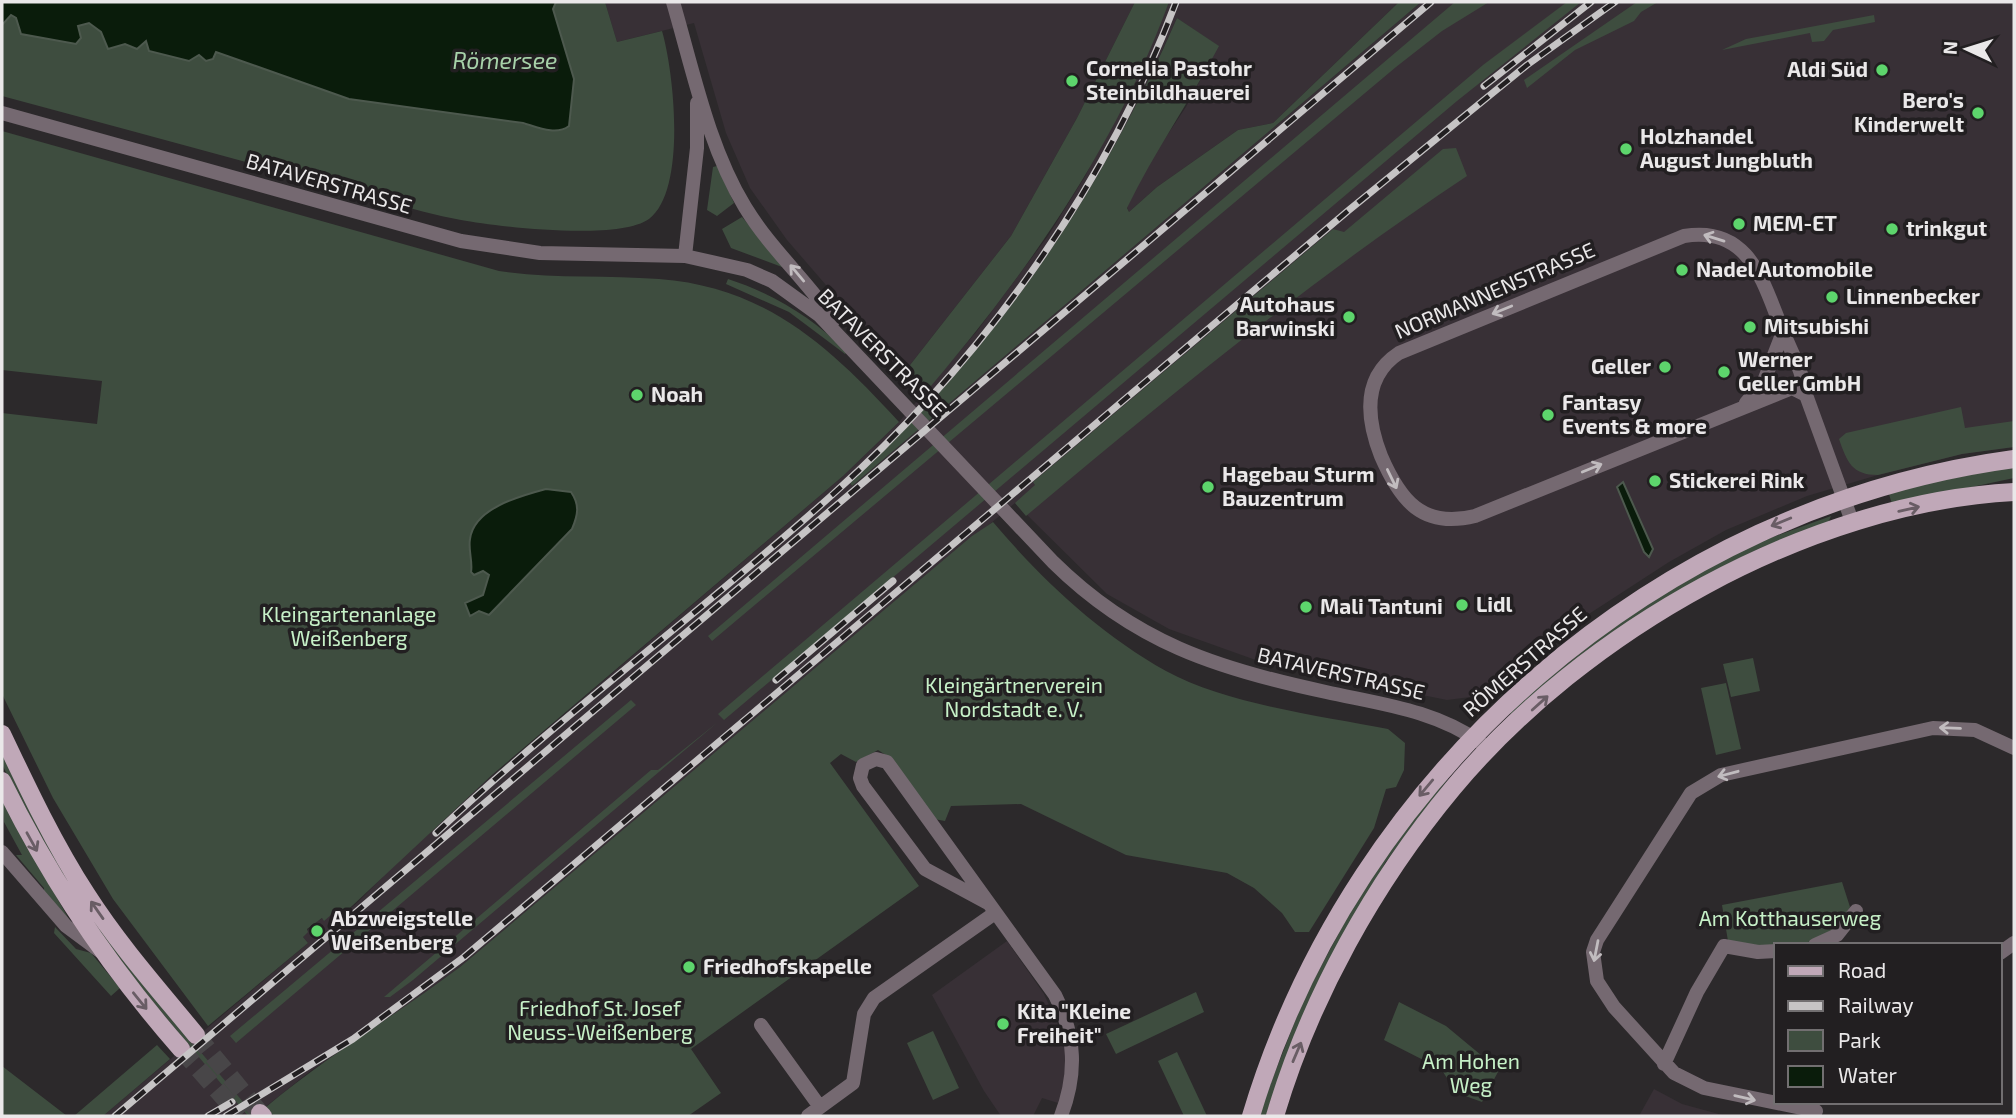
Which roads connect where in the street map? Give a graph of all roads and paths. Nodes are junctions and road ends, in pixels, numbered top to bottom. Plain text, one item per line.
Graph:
1 (673, 2) edge
2 (691, 63) junction
3 (2, 113) edge
4 (685, 256) junction
5 (1783, 332) junction
6 (853, 347) junction
7 (1806, 395) junction
8 (1742, 406) junction
9 (2014, 459) edge
10 (2014, 492) edge
11 (1845, 499) junction
12 (1853, 524) junction
13 (2, 734) edge
14 (1472, 737) junction
15 (2014, 748) edge
16 (1490, 750) junction
17 (2, 781) edge
18 (2, 852) edge
19 (991, 908) junction
20 (1856, 911) dead end
21 (1819, 943) edge
22 (1774, 951) edge
23 (101, 952) junction
24 (761, 1025) dead end
25 (196, 1035) tunnel mouth
26 (181, 1049) tunnel mouth
27 (1664, 1064) junction
28 (820, 1107) junction
29 (1783, 1108) edge
30 (1817, 1110) edge
31 (808, 1116) edge
32 (1061, 1116) edge
33 (1251, 1116) edge
34 (1275, 1116) edge

1 - 2 street
2 - 4 street
6 -> 2 street
3 - 4 street, BATAVERSTRASSE
4 - 6 street, BATAVERSTRASSE
5 - 7 street, NORMANNENSTRASSE
5 - 8 street, NORMANNENSTRASSE
5 -> 8 street, NORMANNENSTRASSE
6 - 14 street, BATAVERSTRASSE
7 - 8 street, NORMANNENSTRASSE
7 - 11 street, NORMANNENSTRASSE
9 - 11 main road, RÖMERSTRASSE
12 -> 10 main road, RÖMERSTRASSE
11 - 12 street, NORMANNENSTRASSE
11 -> 14 main road, RÖMERSTRASSE
16 -> 12 main road, RÖMERSTRASSE
25 -> 13 main road
14 - 16 street, BATAVERSTRASSE
14 -> 33 main road, RÖMERSTRASSE
15 -> 27 street
34 -> 16 main road, RÖMERSTRASSE
17 -> 23 main road
18 - 23 street
19 - 19 street
19 - 28 street
19 - 32 street
20 - 21 street
22 - 27 street
23 -> 26 main road
24 - 28 street
27 -> 29 street
28 - 31 street
29 - 30 street

